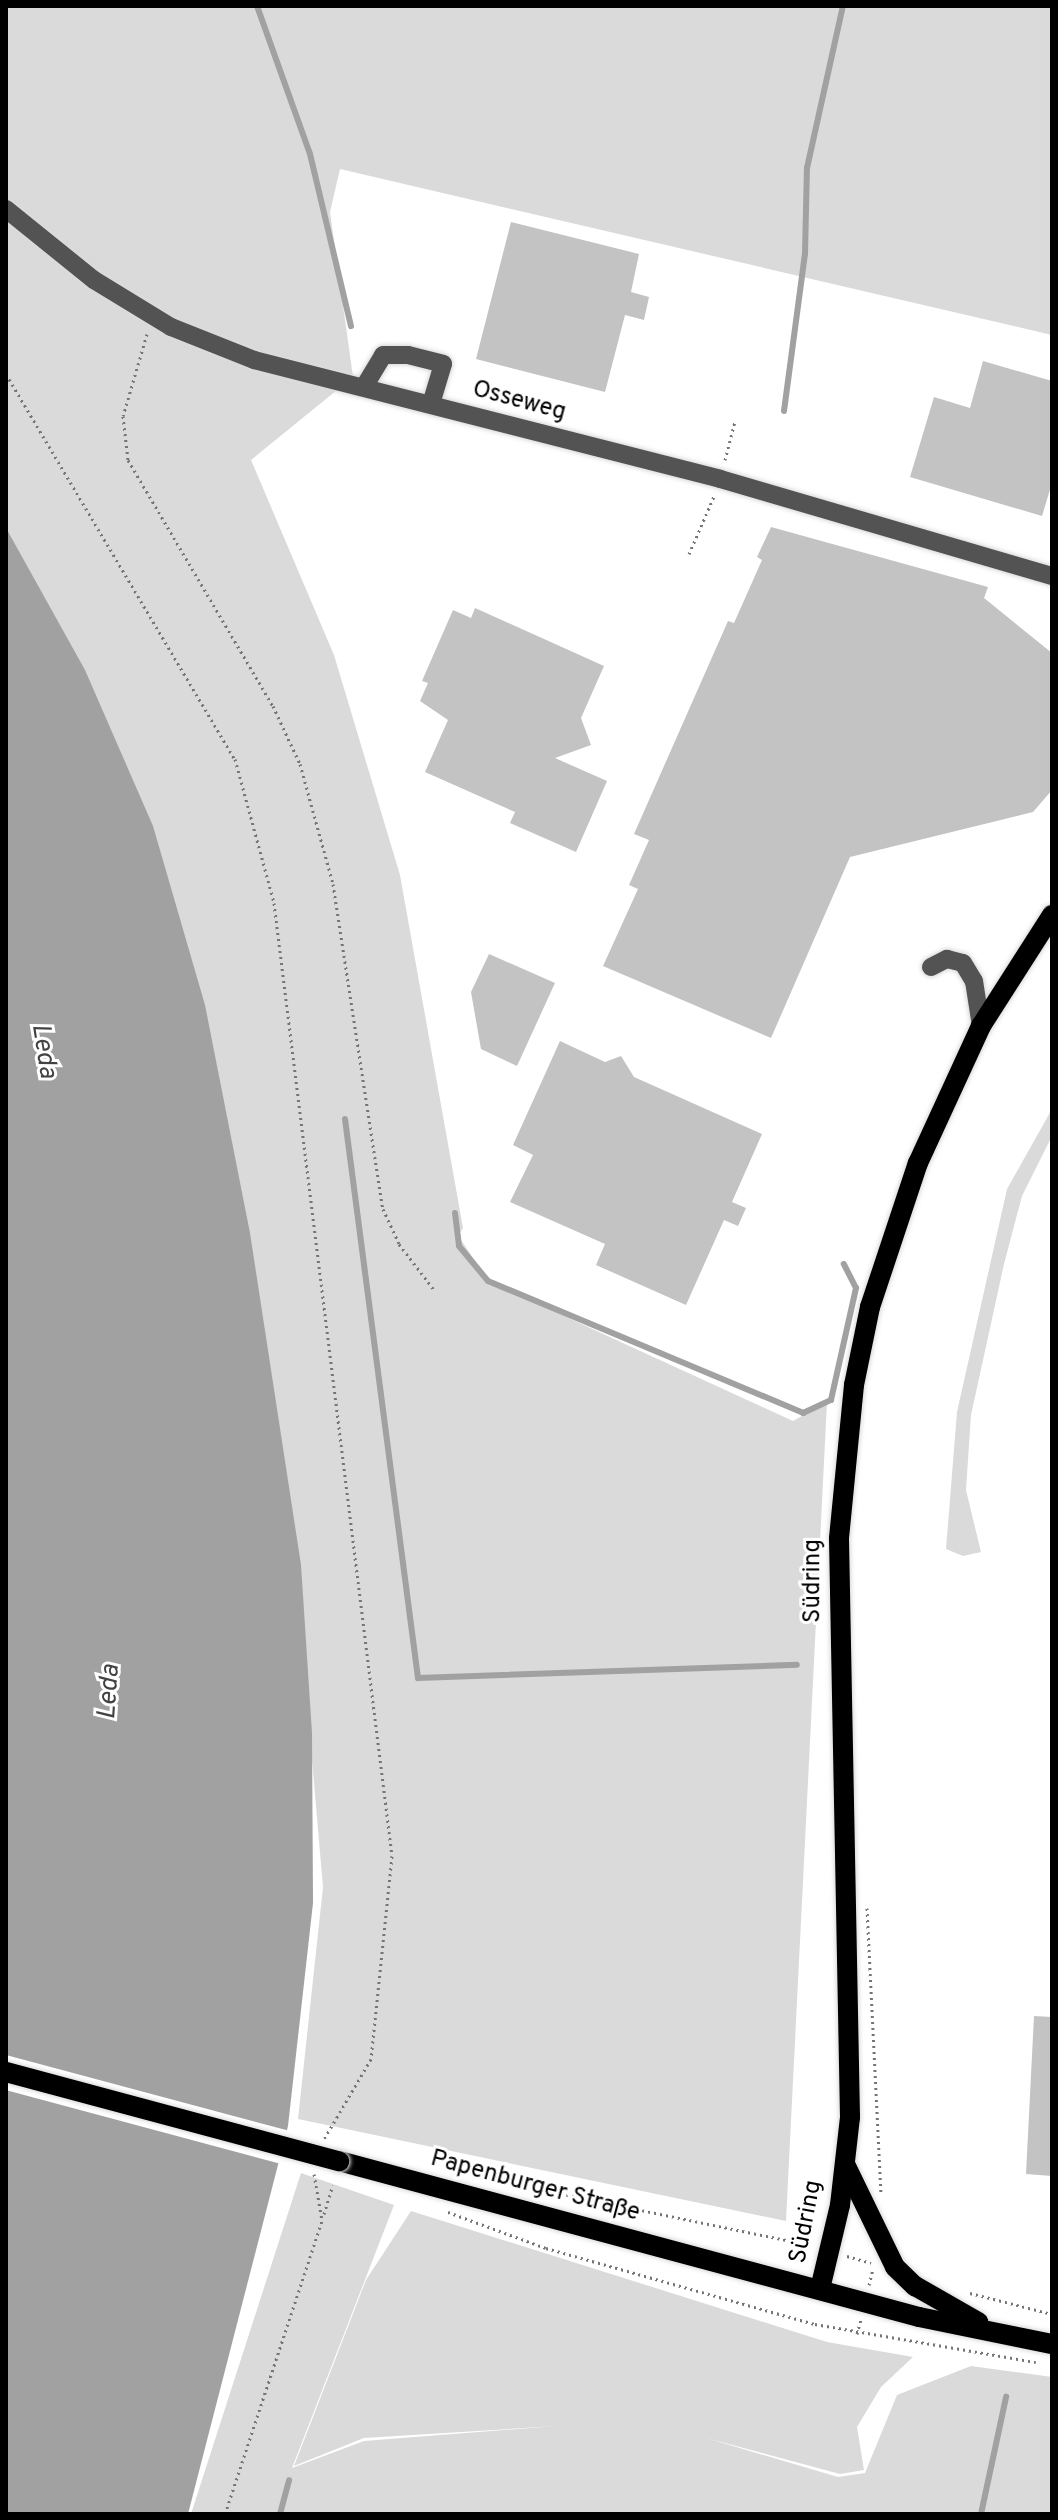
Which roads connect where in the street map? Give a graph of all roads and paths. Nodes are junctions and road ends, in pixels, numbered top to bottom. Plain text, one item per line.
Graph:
1 (6, 209) edge
2 (150, 314) junction
3 (6, 374) edge
4 (364, 387) junction
5 (431, 404) junction
6 (1052, 576) edge
7 (1052, 915) edge
8 (931, 967) dead end
9 (981, 1026) junction
10 (435, 1291) dead end
11 (867, 1894) dead end
12 (6, 2072) edge
13 (321, 2149) dead end
14 (318, 2162) dead end
15 (845, 2163) junction
16 (462, 2173) dead end
17 (333, 2185) dead end
18 (882, 2200) dead end
19 (441, 2209) dead end
20 (322, 2220) junction
21 (791, 2240) dead end
22 (831, 2252) junction
23 (874, 2264) dead end
24 (820, 2289) junction
25 (964, 2292) dead end
26 (1052, 2314) edge
27 (997, 2332) junction
28 (1052, 2344) edge
29 (1052, 2365) edge
30 (225, 2514) edge

1 - 2 street, Osseweg
2 - 4 street, Osseweg
2 - 10 path
3 - 13 path
4 - 5 street, Osseweg
4 - 5 street
5 - 6 street, Osseweg
7 - 9 main road, Südring
8 - 9 street
9 - 15 main road, Südring
11 - 18 path
12 - 24 main road, Papenburger Straße, bridge
14 - 20 path
15 - 22 main road, Südring
15 - 27 main road
16 - 21 path
17 - 20 path
19 - 29 path
20 - 30 path
22 - 23 path
22 - 24 main road, Südring
24 - 27 main road, Papenburger Straße
25 - 26 path
27 - 28 main road, Papenburger Straße

